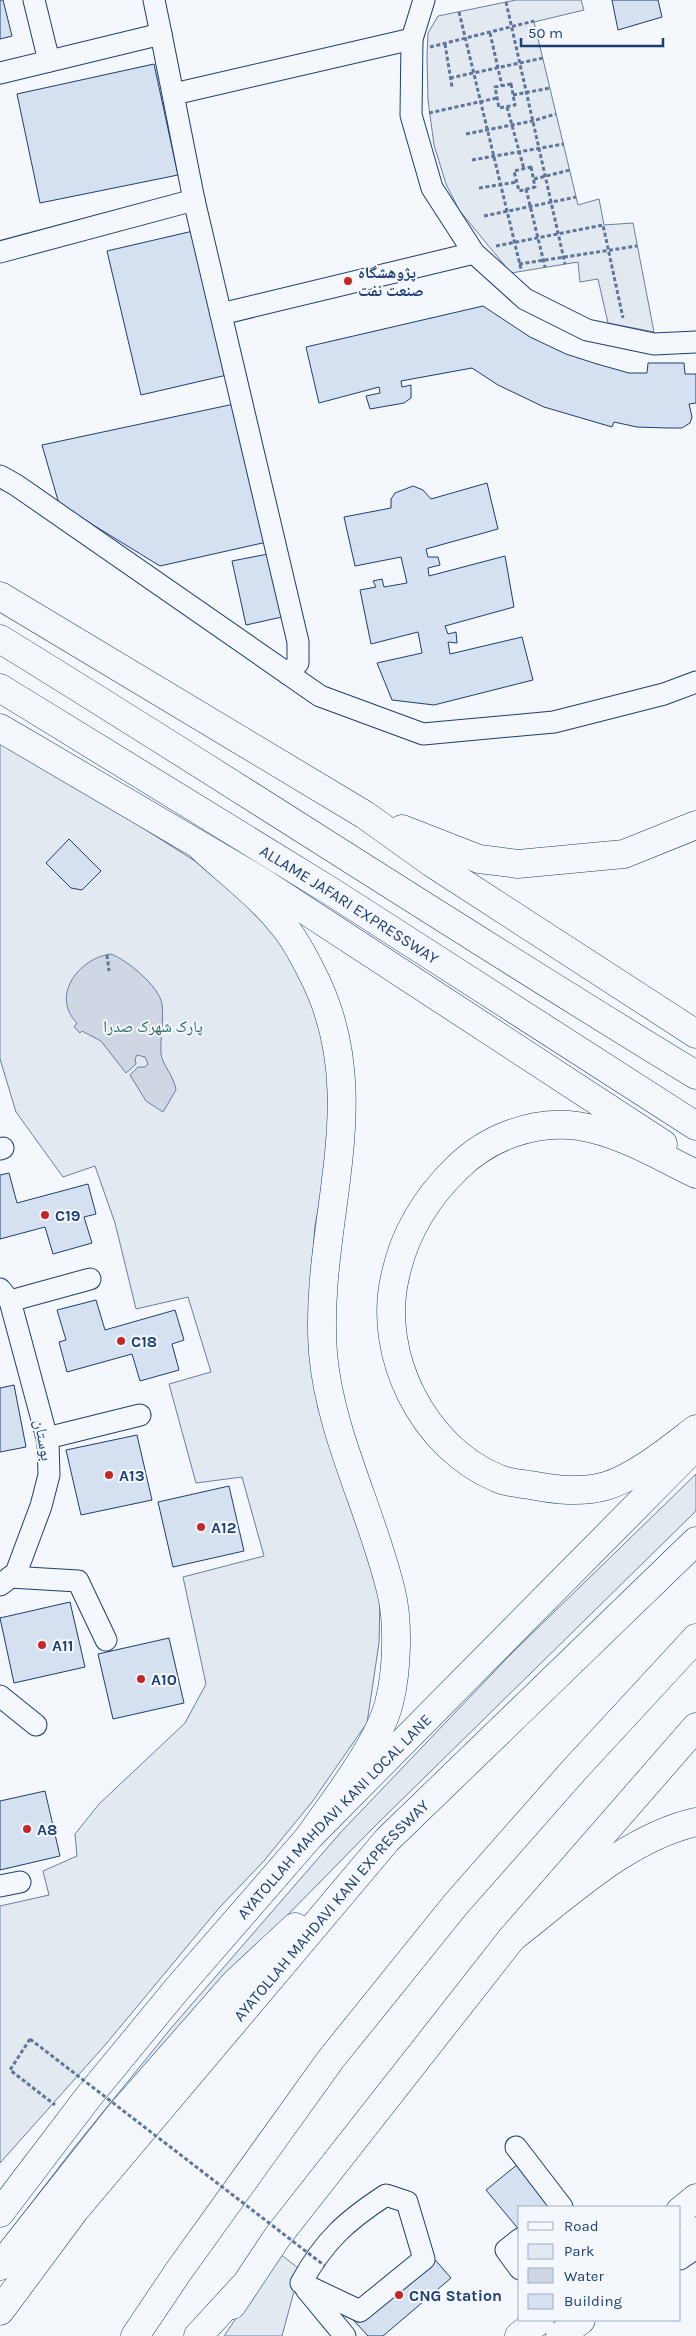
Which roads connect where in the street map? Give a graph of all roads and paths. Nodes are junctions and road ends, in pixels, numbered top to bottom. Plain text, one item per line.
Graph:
1 (34, 0) edge
2 (154, 0) edge
3 (424, 0) edge
4 (506, 2) dead end
5 (460, 12) dead end
6 (534, 21) dead end
7 (511, 27) junction
8 (490, 33) junction
9 (161, 34) junction
10 (466, 39) junction
11 (419, 43) junction
12 (445, 44) junction
13 (543, 58) dead end
14 (49, 61) junction
15 (519, 63) junction
16 (499, 68) junction
17 (0, 73) edge
18 (474, 73) junction
19 (450, 78) junction
20 (502, 86) junction
21 (452, 87) dead end
22 (550, 88) dead end
23 (526, 93) junction
24 (174, 94) junction
25 (513, 95) junction
26 (497, 98) junction
27 (481, 101) junction
28 (506, 106) junction
29 (429, 113) dead end
30 (556, 114) dead end
31 (532, 121) junction
32 (512, 125) junction
33 (488, 130) junction
34 (466, 134) dead end
35 (564, 144) dead end
36 (539, 149) junction
37 (519, 152) junction
38 (494, 156) junction
39 (472, 160) dead end
40 (524, 169) junction
41 (570, 170) dead end
42 (545, 176) junction
43 (534, 179) junction
44 (517, 182) junction
45 (501, 184) junction
46 (479, 188) dead end
47 (526, 189) junction
48 (576, 197) dead end
49 (194, 200) junction
50 (551, 202) junction
51 (530, 206) junction
52 (507, 211) junction
53 (484, 216) dead end
54 (558, 234) junction
55 (538, 238) junction
56 (515, 242) junction
57 (637, 246) dead end
58 (482, 250) junction
59 (609, 250) junction
60 (0, 252) edge
61 (563, 258) junction
62 (543, 261) junction
63 (520, 264) junction
64 (564, 264) dead end
65 (513, 265) dead end
66 (545, 267) dead end
67 (522, 271) dead end
68 (221, 314) junction
69 (625, 327) dead end
70 (696, 342) edge
71 (0, 476) edge
72 (0, 596) edge
73 (0, 639) edge
74 (288, 674) junction
75 (696, 682) edge
76 (0, 688) edge
77 (0, 728) edge
78 (365, 815) junction
79 (696, 825) edge
80 (201, 848) junction
81 (107, 955) dead end
82 (109, 971) dead end
83 (696, 1034) edge
84 (696, 1075) edge
85 (696, 1126) edge
86 (696, 1164) edge
87 (696, 1174) edge
88 (90, 1279) dead end
89 (5, 1295) edge
90 (140, 1415) dead end
91 (696, 1429) edge
92 (46, 1438) junction
93 (696, 1446) edge
94 (696, 1541) edge
95 (5, 1581) edge
96 (696, 1638) edge
97 (106, 1640) dead end
98 (0, 1696) edge
99 (36, 1725) dead end
100 (696, 1727) edge
101 (696, 1822) edge
102 (309, 1837) junction
103 (387, 1840) junction
104 (512, 1938) junction
105 (72, 2118) junction
106 (516, 2147) dead end
107 (696, 2198) edge
108 (561, 2206) edge
109 (681, 2210) edge
110 (0, 2213) edge
111 (696, 2231) edge
112 (518, 2241) edge
113 (681, 2242) edge
114 (696, 2248) edge
115 (681, 2258) edge
116 (0, 2266) edge
117 (325, 2266) dead end
118 (518, 2266) edge
119 (301, 2283) junction
120 (244, 2286) junction
121 (0, 2310) edge
122 (580, 2321) edge
123 (135, 2336) edge
124 (198, 2336) edge
125 (212, 2336) edge
126 (345, 2336) edge
127 (560, 2336) edge

1 - 14 street
2 - 9 street
3 - 11 street
4 - 7 path
5 - 10 path
6 - 7 path
7 - 8 path
7 - 15 path
8 - 10 path
8 - 16 path
9 - 14 street
9 - 24 street
10 - 12 path
10 - 18 path
11 - 12 path
11 - 24 street
11 - 58 street
12 - 19 path
13 - 15 path
14 - 17 street
15 - 16 path
15 - 23 path
16 - 18 path
16 - 20 path
18 - 19 path
18 - 27 path
19 - 21 path
20 - 25 path
20 - 26 path
22 - 23 path
23 - 25 path
23 - 31 path
24 - 49 street
25 - 28 path
26 - 27 path
26 - 28 path
27 - 29 path
27 - 33 path
28 - 32 path
30 - 31 path
31 - 32 path
31 - 36 path
32 - 33 path
32 - 37 path
33 - 34 path
33 - 38 path
35 - 36 path
36 - 37 path
36 - 42 path
37 - 38 path
37 - 40 path
38 - 39 path
38 - 45 path
40 - 43 path
40 - 44 path
41 - 42 path
42 - 43 path
42 - 50 path
43 - 47 path
44 - 45 path
44 - 47 path
45 - 46 path
45 - 52 path
47 - 51 path
48 - 50 path
49 - 60 street
49 - 68 street
50 - 51 path
50 - 54 path
51 - 52 path
51 - 55 path
52 - 53 path
52 - 56 path
54 - 55 path
54 - 59 path
54 - 61 path
55 - 56 path
55 - 62 path
56 - 58 path
56 - 63 path
57 - 59 path
58 - 68 street
58 - 70 street
59 - 61 path
59 - 69 path
61 - 62 path
61 - 64 path
62 - 63 path
62 - 66 path
63 - 65 path
63 - 67 path
68 - 74 street
71 - 74 street
72 - 78 main road
73 - 84 main road
74 - 75 street
76 - 85 main road, ALLAME JAFARI EXPRESSWAY
77 - 80 main road
78 - 79 main road
78 - 83 main road
80 - 86 main road
80 - 102 main road
81 - 82 path
87 - 91 main road
88 - 89 street
89 - 92 street, بوستان
90 - 92 street
92 - 95 street, بوستان
93 - 102 main road, AYATOLLAH MAHDAVI KANI LOCAL LANE
94 - 103 main road, AYATOLLAH MAHDAVI KANI EXPRESSWAY
95 - 97 street
96 - 123 main road
98 - 99 street
100 - 104 main road
101 - 104 main road
102 - 105 main road, AYATOLLAH MAHDAVI KANI LOCAL LANE
103 - 116 main road
103 - 121 main road, AYATOLLAH MAHDAVI KANI EXPRESSWAY
104 - 120 main road
105 - 110 main road, AYATOLLAH MAHDAVI KANI LOCAL LANE
105 - 117 path, bridge
106 - 108 street
107 - 109 main road
111 - 113 main road
112 - 118 street
114 - 115 street
119 - 119 street
119 - 126 street
120 - 124 main road
120 - 125 main road
122 - 127 main road

